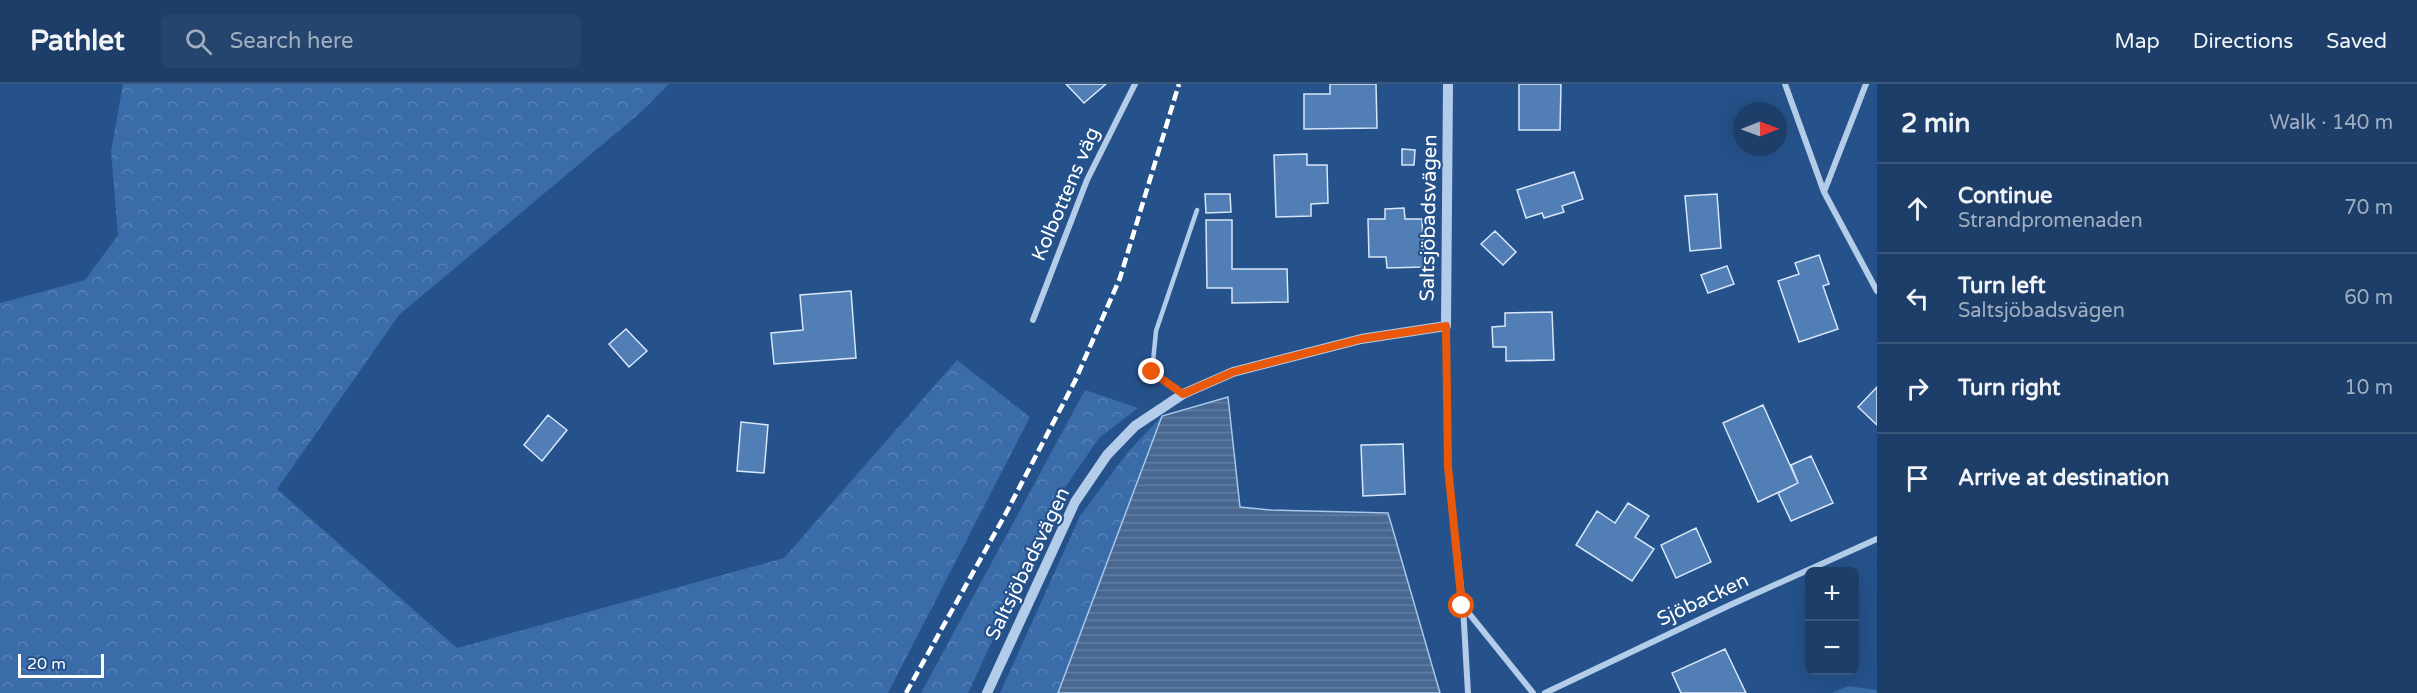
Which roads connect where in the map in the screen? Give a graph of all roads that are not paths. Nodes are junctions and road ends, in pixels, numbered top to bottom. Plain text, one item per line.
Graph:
1 (1135, 84) edge
2 (1448, 84) edge
3 (1785, 84) edge
4 (1866, 84) edge
5 (1824, 192) junction
6 (1197, 210) dead end
7 (1877, 291) edge
8 (1033, 320) dead end
9 (1446, 326) junction
10 (1183, 394) junction
11 (1877, 539) edge
12 (1462, 606) junction
13 (987, 693) edge
14 (1468, 693) edge
15 (1533, 693) edge
16 (1545, 693) edge

1 - 8 street, Kolbottens väg
2 - 9 street, Saltsjöbadsvägen
3 - 5 street
4 - 5 street
5 - 7 street
6 - 10 lane
9 - 10 street, Saltsjöbadsvägen
9 - 12 street
10 - 13 street, Saltsjöbadsvägen
11 - 16 street, Sjöbacken
12 - 14 street
12 - 15 street

